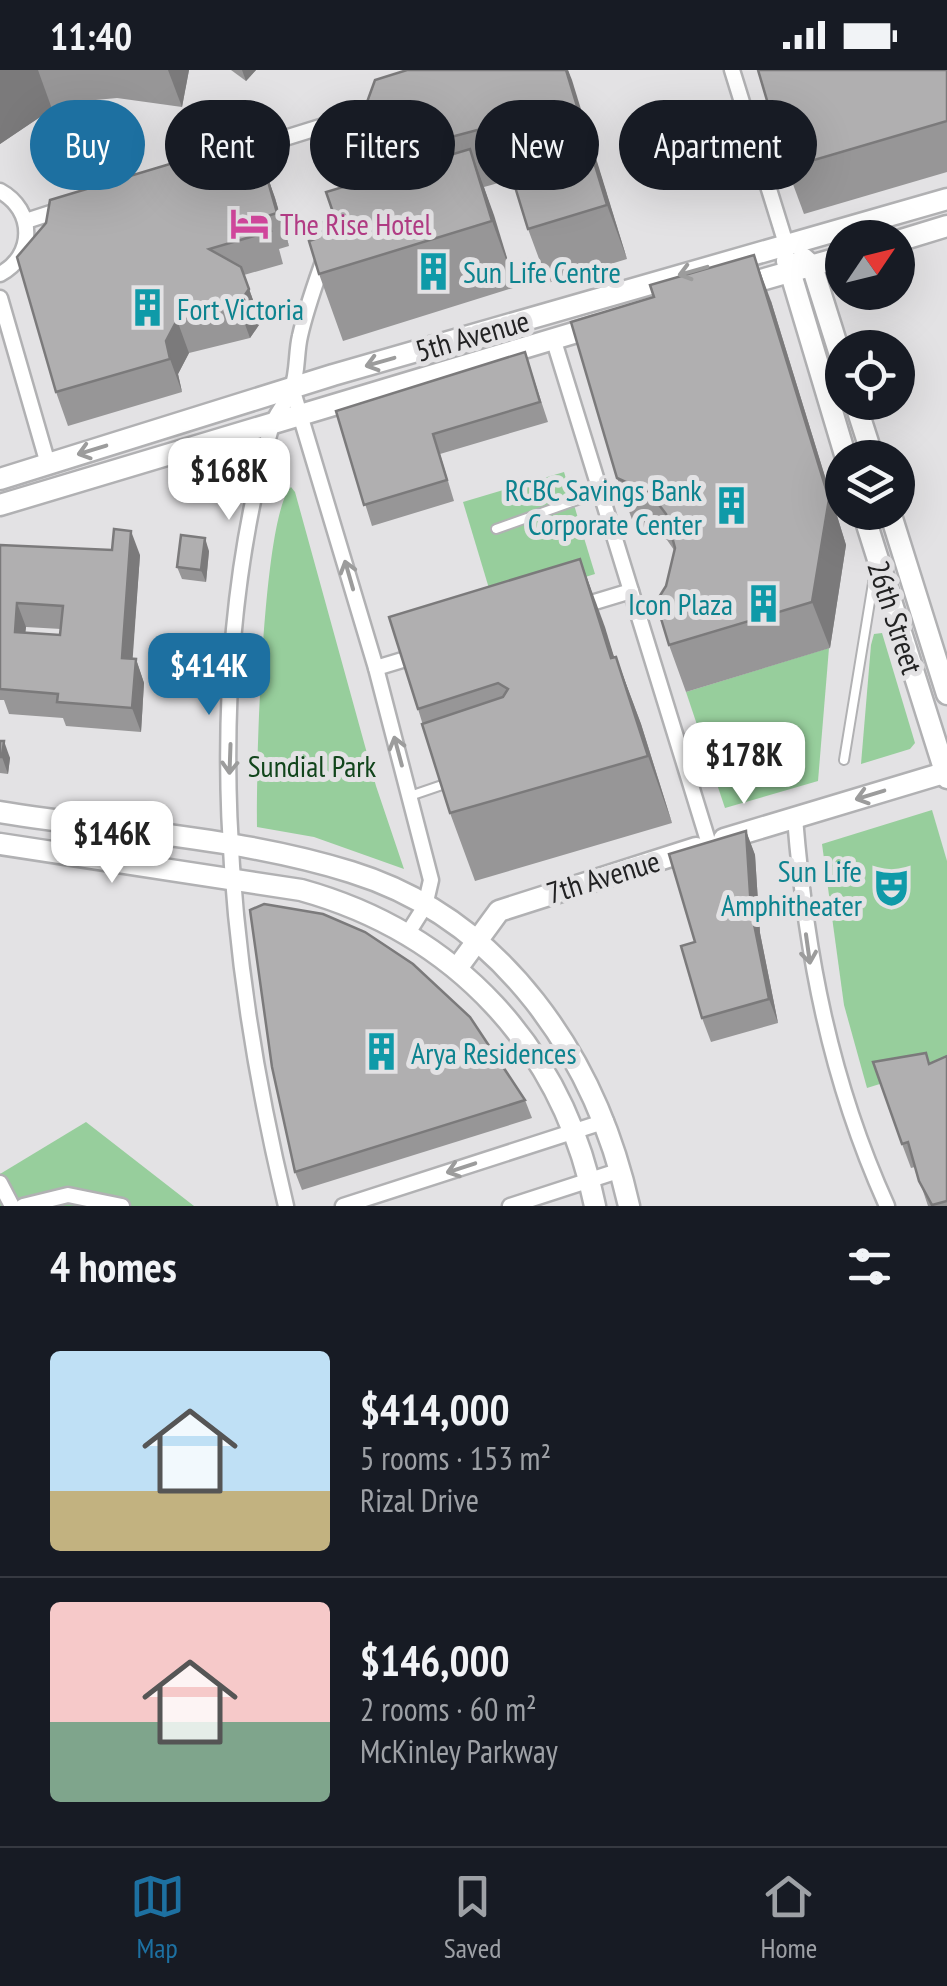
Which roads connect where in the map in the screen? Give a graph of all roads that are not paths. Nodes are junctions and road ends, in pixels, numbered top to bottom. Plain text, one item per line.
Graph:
1 (732, 70) edge
2 (310, 130) edge
3 (164, 176) edge
4 (348, 190) edge
5 (0, 192) edge
6 (947, 200) edge
7 (78, 204) edge
8 (342, 208) edge
9 (26, 222) junction
10 (947, 226) edge
11 (915, 236) edge
12 (332, 238) edge
13 (786, 244) junction
14 (825, 262) edge
15 (812, 266) junction
16 (787, 273) junction
17 (0, 274) edge
18 (716, 293) edge
19 (0, 298) edge
20 (625, 318) edge
21 (832, 330) edge
22 (553, 338) junction
23 (292, 388) junction
24 (301, 414) junction
25 (272, 423) junction
26 (840, 440) edge
27 (48, 464) junction
28 (0, 479) edge
29 (600, 492) junction
30 (0, 506) edge
31 (496, 529) dead end
32 (870, 530) edge
33 (896, 530) edge
34 (878, 557) junction
35 (631, 591) junction
36 (570, 610) edge
37 (438, 650) edge
38 (376, 668) junction
39 (947, 694) edge
40 (844, 760) dead end
41 (946, 774) edge
42 (456, 781) edge
43 (410, 796) junction
44 (0, 812) edge
45 (795, 818) junction
46 (0, 844) edge
47 (709, 844) junction
48 (229, 846) junction
49 (232, 878) junction
50 (425, 906) junction
51 (408, 932) junction
52 (477, 940) junction
53 (458, 967) junction
54 (606, 1121) junction
55 (574, 1131) junction
56 (621, 1170) junction
57 (590, 1180) junction
58 (0, 1183) edge
59 (12, 1206) edge
60 (23, 1206) edge
61 (122, 1206) edge
62 (286, 1206) edge
63 (343, 1206) edge
64 (510, 1206) edge
65 (595, 1206) edge
66 (629, 1206) edge
67 (887, 1206) edge

1 - 13 street
2 - 3 street
4 - 8 street
5 - 9 street
6 - 13 main road, 5th Avenue
7 - 9 street
9 - 17 street
10 - 11 main road
12 - 23 street
13 - 15 main road
13 - 16 main road
13 -> 23 main road, 5th Avenue
14 - 15 main road
15 - 16 main road
15 - 21 main road
16 - 18 main road
16 - 26 main road
19 - 27 street
20 - 22 main road, 5th Avenue
22 - 24 main road, 5th Avenue
22 - 29 street
23 - 24 street
23 - 25 street
23 -> 27 main road, 5th Avenue
24 - 25 main road, 5th Avenue
38 -> 24 street
25 - 30 main road, 5th Avenue
25 -> 48 street
27 - 28 main road, 5th Avenue
29 - 31 lane
29 - 35 street
32 - 34 main road, 26th Street
33 - 39 main road, 26th Street
34 - 40 lane
34 - 41 main road, 26th Street
35 - 36 street
35 - 47 street
37 - 38 street
43 -> 38 street
41 -> 45 main road, 7th Avenue
42 - 43 lane
43 - 50 street
44 - 48 main road
45 - 47 main road, 7th Avenue
45 -> 67 street
46 - 49 main road
47 - 52 main road, 7th Avenue
48 - 49 street
48 - 50 main road
49 - 51 main road
49 - 62 street
50 - 51 street
50 - 52 main road
51 - 53 main road
52 - 53 main road, 7th Avenue
52 - 54 main road
53 - 55 main road
54 - 55 street
54 - 56 main road
55 - 57 main road
55 -> 63 street
56 - 57 street
56 - 66 main road
57 - 64 street
57 - 65 main road
58 - 59 street
60 - 61 street

